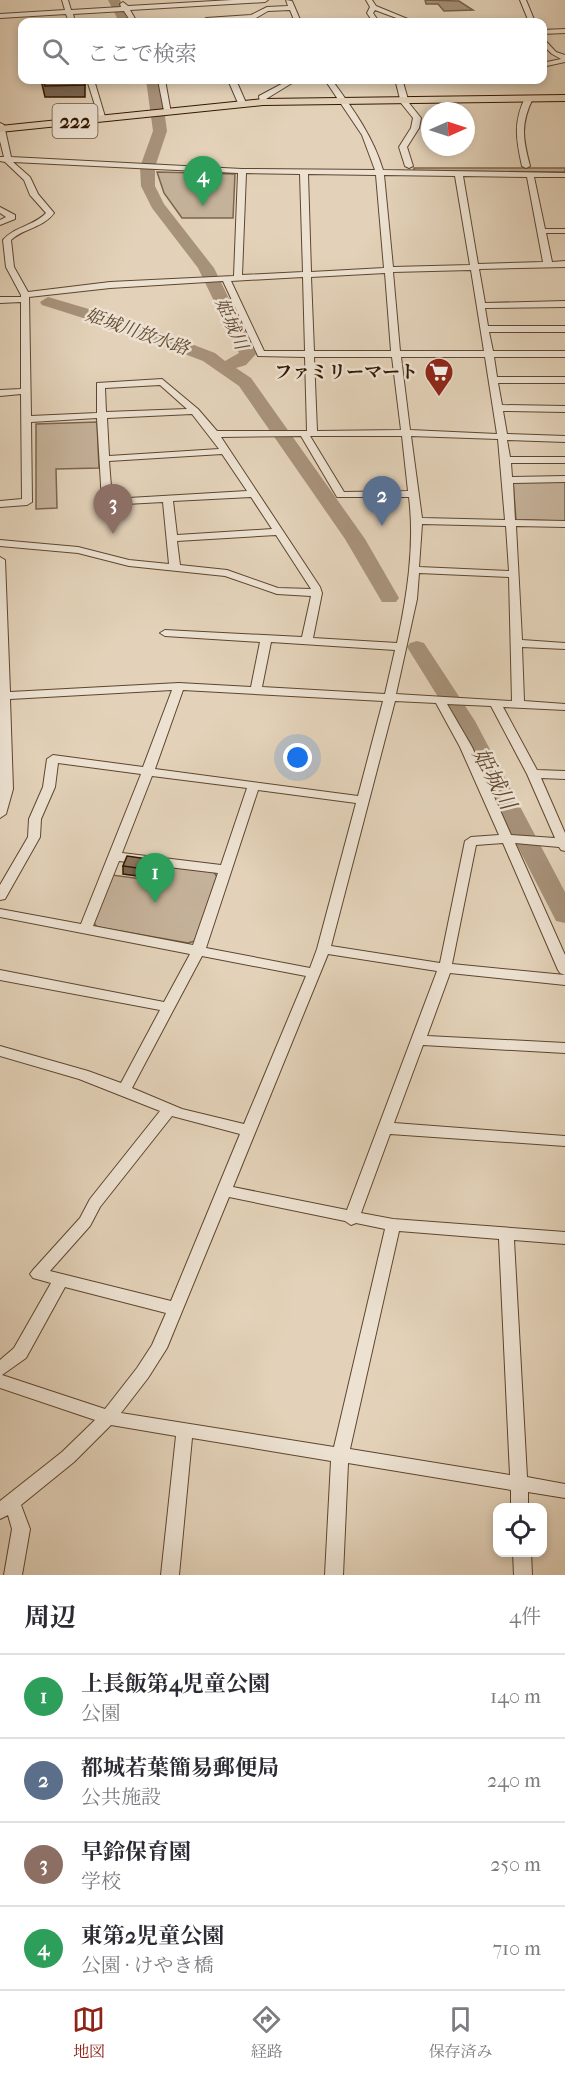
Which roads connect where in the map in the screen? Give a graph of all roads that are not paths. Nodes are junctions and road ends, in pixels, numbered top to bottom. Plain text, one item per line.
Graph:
1 (65, 0) edge
2 (121, 0) edge
3 (266, 0) edge
4 (289, 0) edge
5 (369, 0) edge
6 (523, 0) edge
7 (198, 4) junction
8 (373, 7) junction
9 (125, 8) junction
10 (292, 8) junction
11 (69, 12) junction
12 (0, 16) edge
13 (71, 18) edge
14 (131, 18) edge
15 (205, 18) edge
16 (256, 18) edge
17 (296, 18) edge
18 (373, 18) edge
19 (402, 18) edge
20 (530, 18) edge
21 (565, 31) edge
22 (547, 32) edge
23 (547, 44) edge
24 (565, 59) edge
25 (547, 64) edge
26 (91, 84) edge
27 (162, 84) edge
28 (234, 84) edge
29 (286, 84) edge
30 (332, 84) edge
31 (400, 84) edge
32 (565, 98) edge
33 (404, 99) junction
34 (529, 99) junction
35 (344, 100) junction
36 (263, 102) junction
37 (242, 103) junction
38 (168, 111) junction
39 (103, 118) junction
40 (0, 128) edge
41 (3, 159) edge
42 (159, 164) junction
43 (409, 166) junction
44 (565, 166) edge
45 (379, 170) junction
46 (528, 170) junction
47 (242, 171) junction
48 (304, 172) junction
49 (459, 174) junction
50 (565, 175) edge
51 (0, 209) edge
52 (0, 223) edge
53 (540, 231) junction
54 (565, 231) edge
55 (549, 264) junction
56 (565, 264) edge
57 (474, 266) junction
58 (387, 270) junction
59 (307, 274) junction
60 (238, 278) junction
61 (221, 279) junction
62 (25, 297) junction
63 (0, 300) edge
64 (565, 304) edge
65 (480, 306) junction
66 (565, 328) edge
67 (485, 329) junction
68 (309, 354) junction
69 (396, 354) junction
70 (488, 354) junction
71 (565, 354) edge
72 (492, 380) junction
73 (565, 380) edge
74 (26, 391) junction
75 (0, 393) edge
76 (497, 408) junction
77 (565, 409) edge
78 (195, 411) junction
79 (102, 416) junction
80 (27, 419) junction
81 (405, 433) junction
82 (214, 434) junction
83 (308, 434) junction
84 (502, 437) junction
85 (565, 439) edge
86 (225, 451) junction
87 (103, 459) junction
88 (506, 460) junction
89 (565, 460) edge
90 (565, 479) edge
91 (508, 480) junction
92 (252, 494) junction
93 (414, 494) junction
94 (168, 499) junction
95 (0, 504) edge
96 (417, 521) junction
97 (509, 523) junction
98 (565, 524) edge
99 (278, 532) junction
100 (173, 538) junction
101 (0, 543) edge
102 (0, 560) edge
103 (175, 567) junction
104 (414, 570) junction
105 (514, 573) junction
106 (317, 593) junction
107 (165, 633) dead end
108 (266, 639) junction
109 (307, 641) junction
110 (516, 643) junction
111 (565, 646) edge
112 (400, 647) junction
113 (179, 686) junction
114 (256, 690) junction
115 (3, 695) edge
116 (390, 697) junction
117 (445, 701) junction
118 (493, 703) junction
119 (518, 704) junction
120 (565, 707) edge
121 (148, 771) junction
122 (532, 774) junction
123 (565, 775) edge
124 (254, 785) junction
125 (363, 800) junction
126 (0, 814) edge
127 (508, 839) junction
128 (564, 845) edge
129 (114, 856) junction
130 (225, 870) junction
131 (0, 896) edge
132 (0, 913) edge
133 (85, 929) junction
134 (324, 949) junction
135 (198, 951) junction
136 (445, 968) junction
137 (565, 970) edge
138 (314, 972) junction
139 (0, 975) edge
140 (565, 980) edge
141 (167, 1006) junction
142 (417, 1040) junction
143 (565, 1048) edge
144 (0, 1051) edge
145 (124, 1090) junction
146 (169, 1109) junction
147 (387, 1128) junction
148 (249, 1131) junction
149 (565, 1141) edge
150 (225, 1191) junction
151 (351, 1219) junction
152 (393, 1225) junction
153 (506, 1234) junction
154 (565, 1238) edge
155 (60, 1281) junction
156 (176, 1309) junction
157 (0, 1369) edge
158 (0, 1381) edge
159 (110, 1418) junction
160 (185, 1431) junction
161 (340, 1456) junction
162 (518, 1484) junction
163 (565, 1491) edge
164 (520, 1503) edge
165 (6, 1506) edge
166 (522, 1557) edge
167 (13, 1575) edge
168 (171, 1575) edge
169 (334, 1575) edge
170 (523, 1575) edge

1 - 11 street
2 - 9 street
3 - 7 street
4 - 10 street
5 - 8 street
6 - 20 street
7 - 9 street
7 - 15 street
8 - 18 street
8 - 19 street
9 - 11 street
9 - 14 street
10 - 16 street
10 - 17 street
11 - 12 street
11 - 13 street
21 - 22 street
23 - 24 street
24 - 25 street
26 - 39 street
27 - 38 street
28 - 37 street
29 - 36 street
30 - 35 street
31 - 33 street
32 - 34 highway, 222
33 - 34 highway, 222
33 - 35 highway, 222
33 - 43 street
34 - 46 street
35 - 36 highway, 222
35 - 45 street
36 - 37 highway, 222
37 - 38 highway, 222
38 - 39 highway, 222
39 - 40 highway, 222
40 - 41 street
41 - 42 street
41 - 62 street
42 - 45 street
42 - 47 street
43 - 45 street
43 - 46 street
44 - 46 street
45 - 48 street
45 - 49 street
45 - 58 street
46 - 49 street
46 - 50 street
46 - 53 street
47 - 48 street
47 - 60 street
48 - 59 street
49 - 57 street
51 - 52 street
53 - 54 street
53 - 55 street
55 - 56 street
55 - 57 street
57 - 58 street
57 - 65 street
58 - 59 street
58 - 69 street
59 - 60 street
59 - 68 street
60 - 61 street
61 - 62 street
61 - 68 street
62 - 63 street
62 - 74 street
64 - 65 street
65 - 67 street
66 - 67 street
67 - 70 street
68 - 69 street
68 - 83 street
69 - 70 street
69 - 81 street
70 - 71 street
70 - 72 street
72 - 73 street
72 - 76 street
74 - 75 street
74 - 80 street
76 - 77 street
76 - 84 street
78 - 79 street
78 - 79 street
78 - 82 street
79 - 80 street
79 - 87 street
80 - 95 street
81 - 83 street
81 - 84 street
81 - 93 street
82 - 83 street
82 - 86 street
83 - 93 street
84 - 85 street
84 - 88 street
86 - 87 street
86 - 92 street
87 - 94 street
88 - 89 street
88 - 91 street
90 - 91 street
91 - 97 street
92 - 94 street
92 - 99 street
93 - 96 street
94 - 100 street
96 - 97 street
96 - 104 street
97 - 98 street
97 - 105 street
99 - 100 street
99 - 106 street
100 - 103 street
101 - 103 street
102 - 115 street
103 - 106 street
104 - 105 street
104 - 112 street
105 - 110 street
106 - 109 street
107 - 108 street
108 - 109 street
108 - 114 street
109 - 112 street
110 - 111 street
110 - 119 street
112 - 116 street
113 - 114 street
113 - 115 street
113 - 121 street
114 - 116 street
115 - 126 street
116 - 117 street
116 - 125 street
117 - 118 street
117 - 127 street
118 - 119 street
118 - 122 street
119 - 120 street
121 - 124 street
121 - 129 street
121 - 131 street
122 - 123 street
122 - 128 street
124 - 125 street
124 - 130 street
125 - 134 street
127 - 128 street
127 - 136 street
127 - 137 street
129 - 130 street
129 - 133 street
130 - 135 street
132 - 133 street
133 - 135 street
134 - 136 street
134 - 138 street
135 - 138 street
135 - 141 street
136 - 140 street
136 - 142 street
138 - 148 street
139 - 141 street
141 - 145 street
142 - 143 street
142 - 147 street
144 - 145 street
145 - 146 street
146 - 148 street
146 - 155 street
147 - 149 street
147 - 151 street
148 - 150 street
150 - 151 street
150 - 156 street
151 - 152 street
152 - 153 street
152 - 161 street
153 - 154 street
153 - 162 street
155 - 156 street
155 - 157 street
156 - 159 street
158 - 159 street
159 - 160 street
159 - 165 street
160 - 161 street
160 - 168 street
161 - 162 street
161 - 169 street
162 - 163 street
162 - 164 street
165 - 167 street
166 - 170 street

